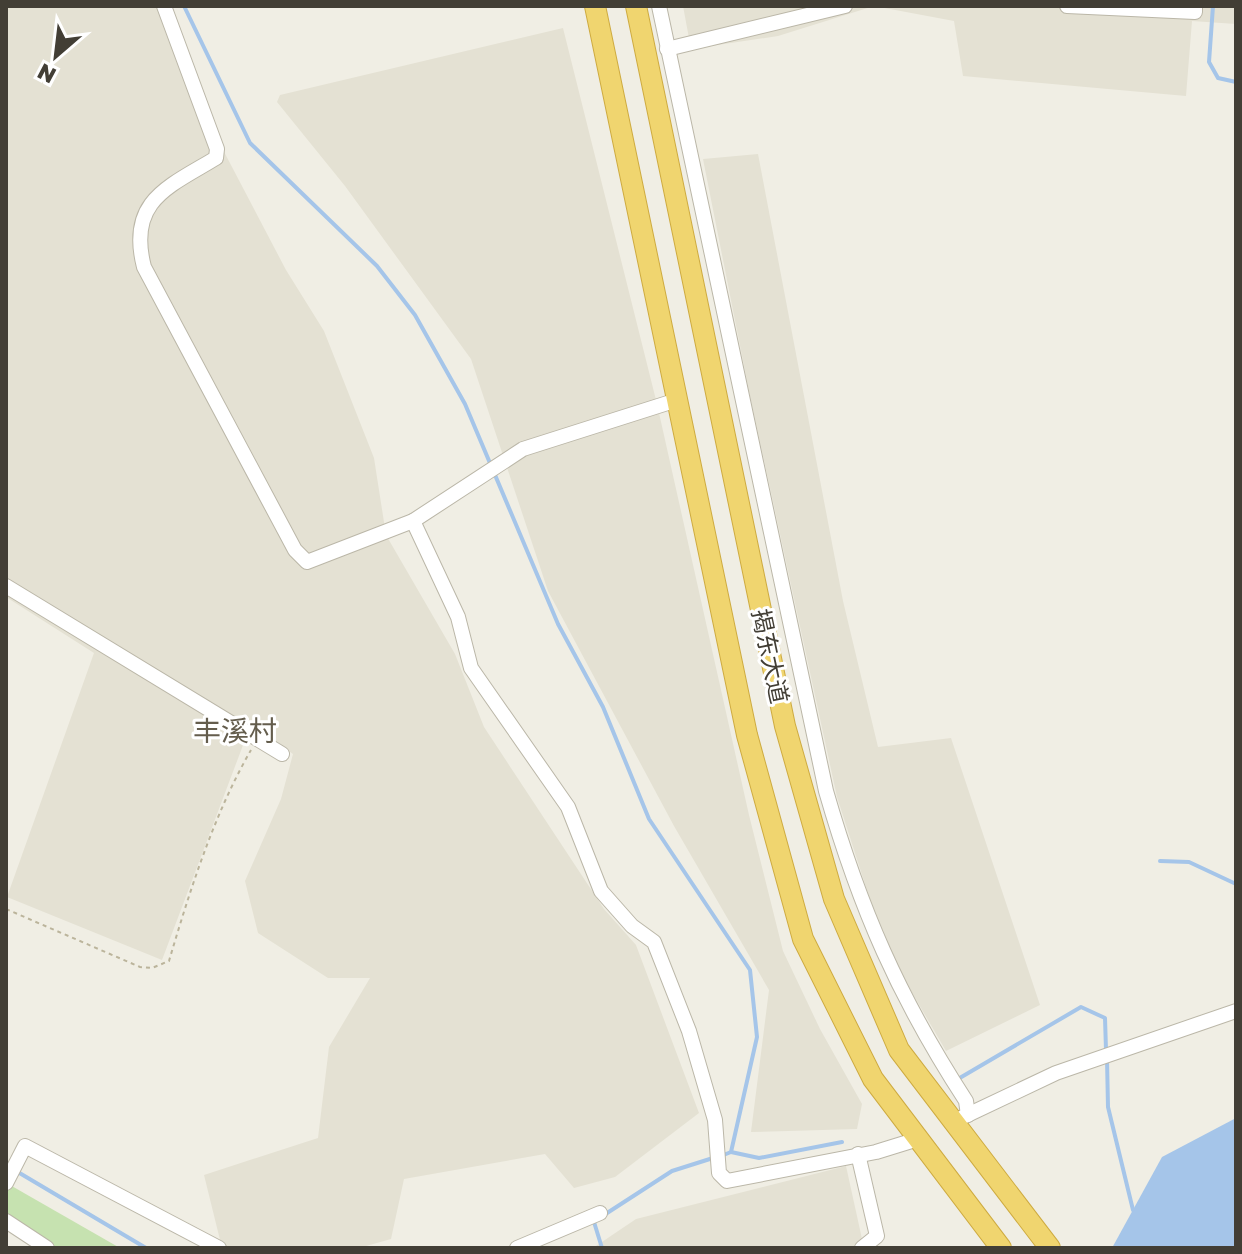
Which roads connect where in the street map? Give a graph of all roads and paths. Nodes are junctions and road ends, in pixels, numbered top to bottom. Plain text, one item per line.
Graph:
1 (164, 6) edge
2 (595, 6) edge
3 (636, 6) edge
4 (659, 6) edge
5 (845, 6) edge
6 (1067, 6) edge
7 (1195, 6) edge
8 (667, 49) junction
9 (677, 400) junction
10 (413, 521) junction
11 (6, 586) edge
12 (257, 739) junction
13 (282, 754) dead end
14 (6, 909) edge
15 (1236, 1011) edge
16 (960, 1118) junction
17 (918, 1139) junction
18 (858, 1154) junction
19 (7, 1181) edge
20 (600, 1213) dead end
21 (6, 1221) edge
22 (994, 1241) edge
23 (879, 1242) edge
24 (47, 1248) edge
25 (219, 1248) edge
26 (517, 1248) edge
27 (862, 1248) edge
28 (1050, 1248) edge

1 - 10 street
2 - 9 highway, 揭东大道
3 - 16 highway, 揭东大道
4 - 8 street
5 - 8 street
6 - 7 street
8 - 16 street
9 - 10 street
9 - 17 highway, 揭东大道
10 - 18 street
11 - 12 street
12 - 13 street
12 - 14 path
15 - 16 street
16 - 28 highway, 揭东大道
17 - 18 street
17 - 22 highway, 揭东大道
18 - 23 street
19 - 25 street
20 - 26 street
21 - 24 street
23 - 27 street

